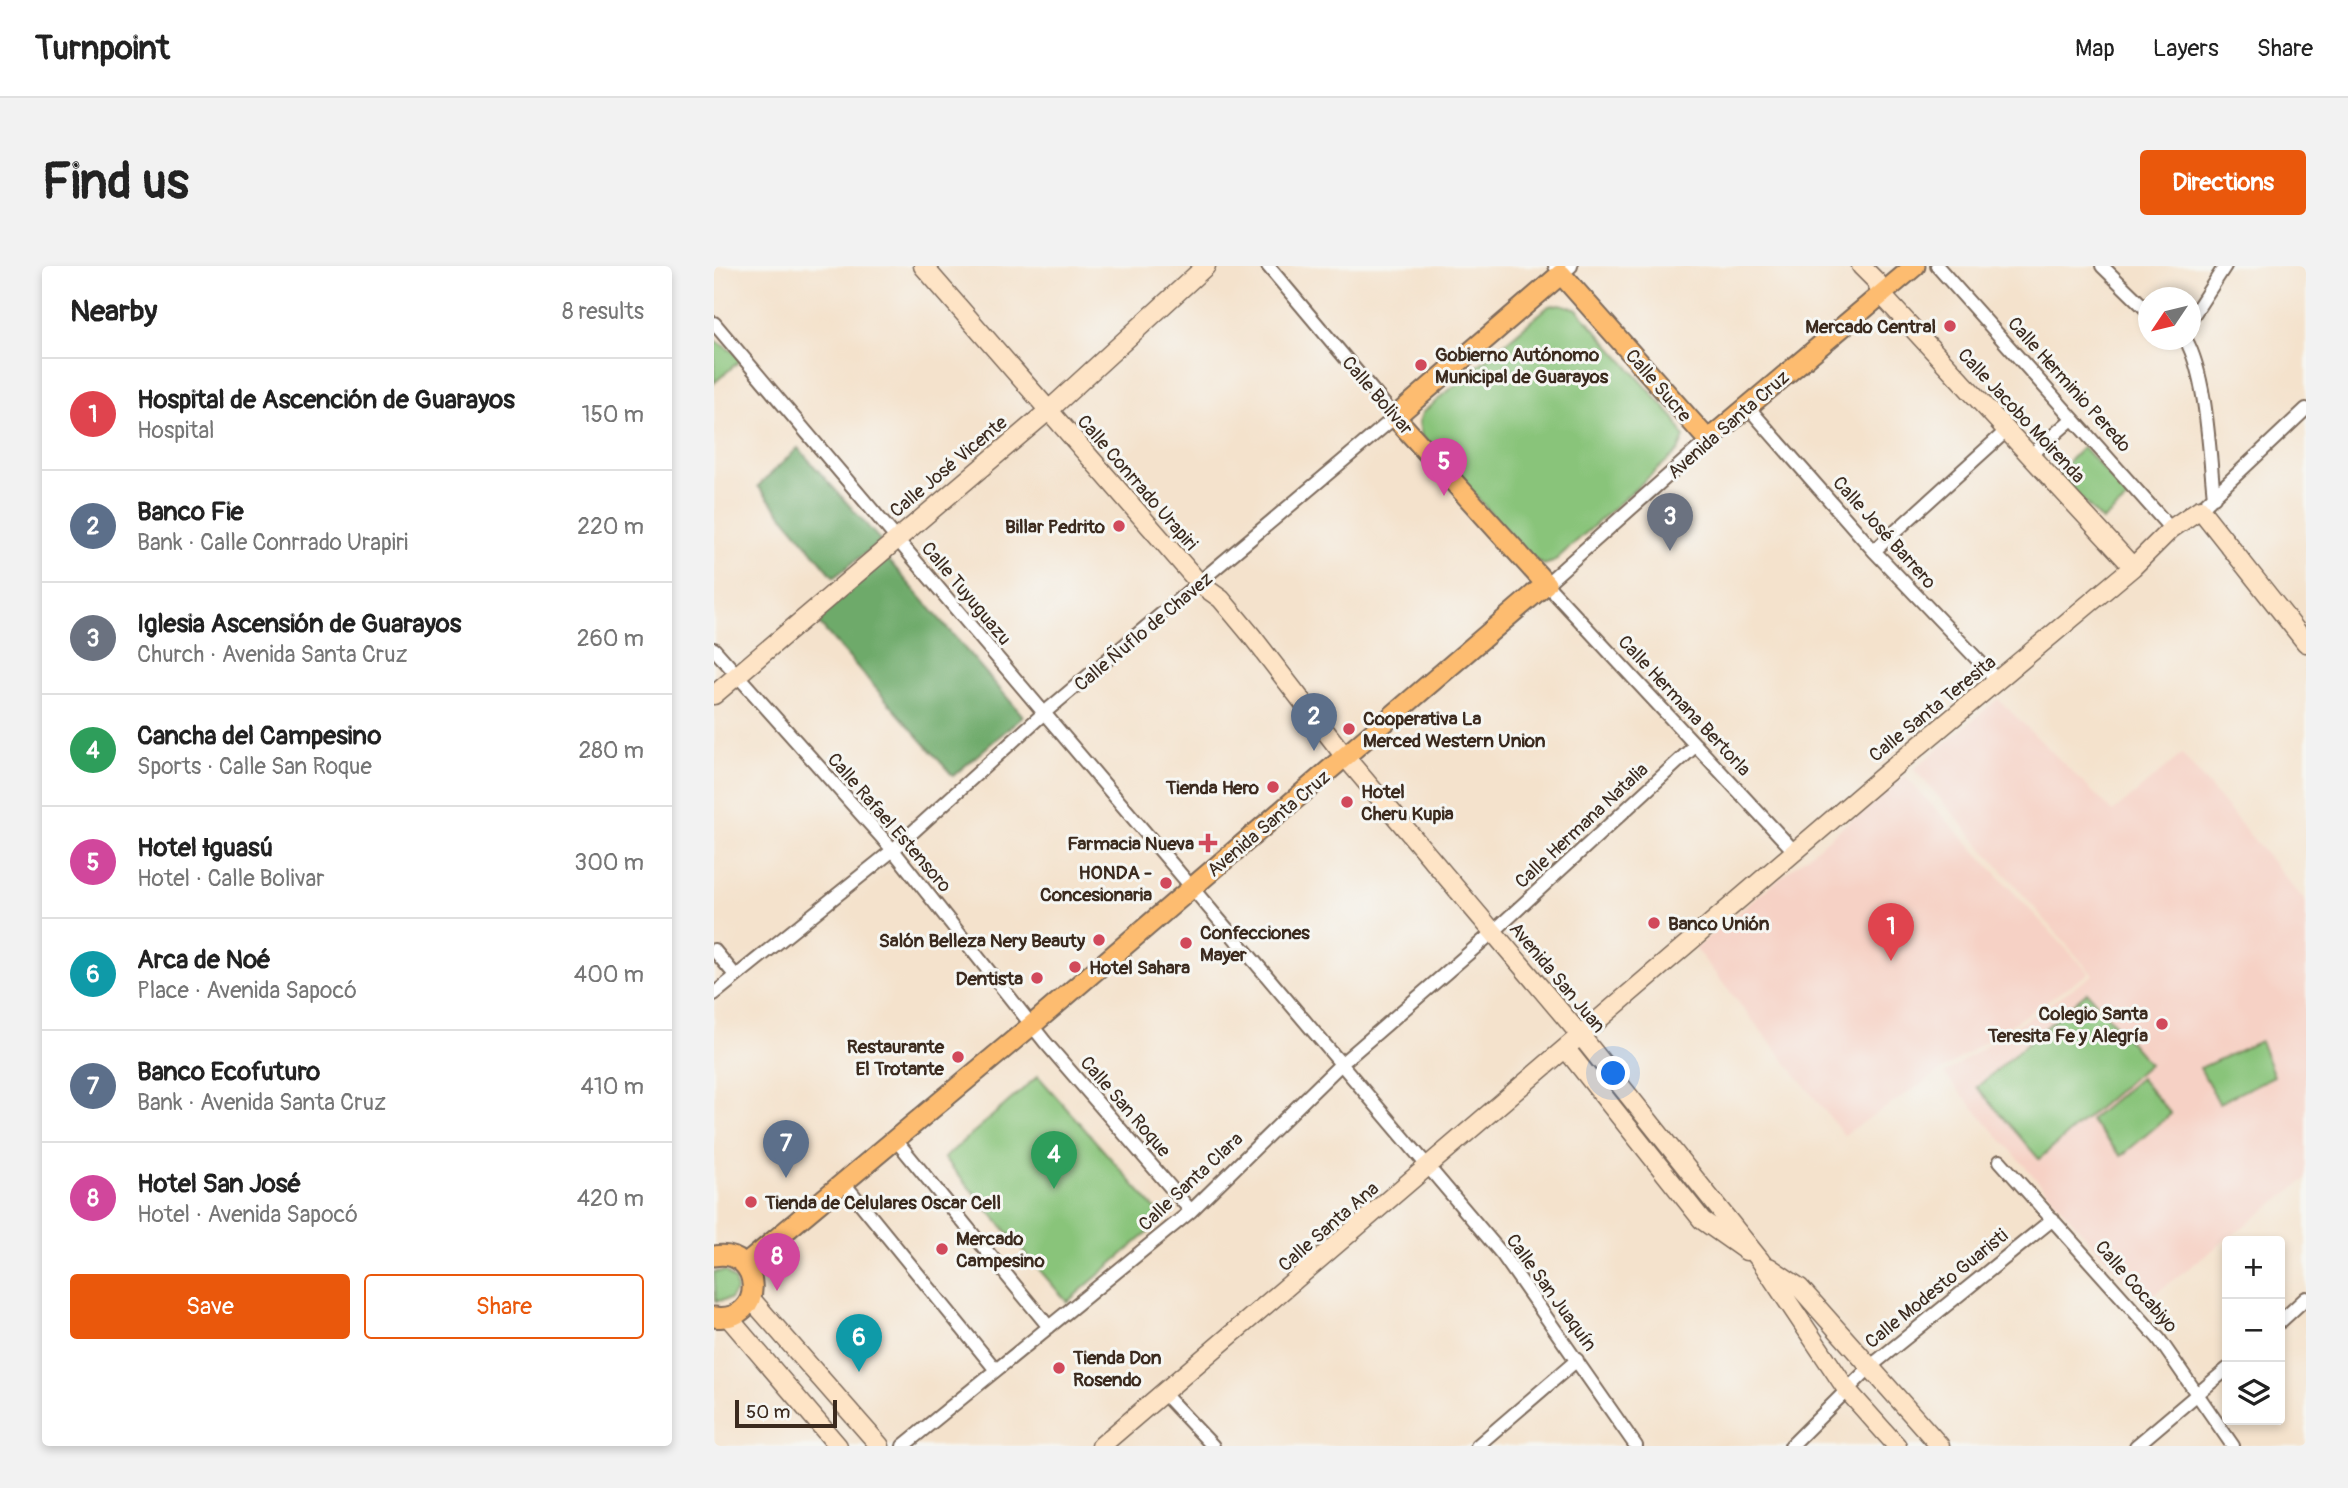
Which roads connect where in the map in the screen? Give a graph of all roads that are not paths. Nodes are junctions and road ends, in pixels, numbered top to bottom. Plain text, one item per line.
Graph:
1 (923, 266) edge
2 (1206, 266) edge
3 (1268, 266) edge
4 (1861, 266) edge
5 (1915, 266) edge
6 (1937, 266) edge
7 (2102, 266) edge
8 (2225, 266) edge
9 (1562, 269) edge
10 (1880, 293) junction
11 (2138, 301) edge
12 (2201, 303) edge
13 (714, 323) edge
14 (2189, 350) edge
15 (1747, 406) junction
16 (2306, 409) edge
17 (1048, 411) junction
18 (1395, 417) junction
19 (2071, 419) junction
20 (2006, 432) junction
21 (1708, 440) junction
22 (2031, 455) junction
23 (2214, 497) junction
24 (2200, 509) junction
25 (2171, 529) junction
26 (895, 538) junction
27 (1874, 551) junction
28 (2133, 567) junction
29 (1200, 584) junction
30 (1546, 584) junction
31 (2306, 643) edge
32 (714, 649) edge
33 (736, 676) junction
34 (1998, 681) junction
35 (714, 695) edge
36 (1044, 713) junction
37 (1696, 745) junction
38 (1346, 758) junction
39 (893, 850) junction
40 (1795, 852) junction
41 (1192, 888) junction
42 (1492, 933) junction
43 (714, 950) edge
44 (735, 975) junction
45 (714, 994) edge
46 (1032, 1025) junction
47 (1581, 1036) junction
48 (1566, 1049) junction
49 (1341, 1064) junction
50 (895, 1139) junction
51 (2000, 1161) dead end
52 (1429, 1167) junction
53 (843, 1182) junction
54 (1191, 1211) junction
55 (2053, 1219) junction
56 (714, 1256) edge
57 (1759, 1260) junction
58 (745, 1265) junction
59 (2306, 1298) edge
60 (751, 1299) junction
61 (721, 1317) edge
62 (2285, 1317) edge
63 (1049, 1328) junction
64 (1577, 1360) junction
65 (1871, 1366) junction
66 (996, 1370) junction
67 (2222, 1374) edge
68 (1847, 1390) junction
69 (1164, 1394) junction
70 (2197, 1396) junction
71 (838, 1446) edge
72 (880, 1446) edge
73 (903, 1446) edge
74 (1101, 1446) edge
75 (1213, 1446) edge
76 (1477, 1446) edge
77 (1636, 1446) edge
78 (1791, 1446) edge
79 (1897, 1446) edge
80 (1940, 1446) edge
81 (2136, 1446) edge
82 (2233, 1446) edge

1 - 17 street, Calle Conrrado Urapiri
2 - 17 street, Calle José Vicente
3 - 18 street, Calle Bolivar
4 - 10 street, Calle Jacobo Moirenda
5 - 10 main road, Avenida Santa Cruz
6 - 19 street, Calle Herminio Peredo
7 - 11 street
8 - 12 street
9 - 18 main road, Calle Ñuflo de Chavez
9 - 21 main road, Calle Sucre
10 - 15 main road, Avenida Santa Cruz
10 - 20 street, Calle Jacobo Moirenda
13 - 26 street, Calle Tuyuguazu
14 - 23 street
15 - 21 main road, Avenida Santa Cruz
15 - 27 street, Calle José Barrero
16 - 23 street, Calle Santa Teresita
17 - 26 street, Calle José Vicente
17 - 29 street, Calle Conrrado Urapiri
18 - 29 street, Calle Ñuflo de Chavez
18 - 30 main road, Calle Bolivar
19 - 22 street
19 - 25 street, Calle Herminio Peredo
20 - 22 street, Calle Jacobo Moirenda
20 - 27 street
21 - 30 street, Avenida Santa Cruz
22 - 28 street, Calle Jacobo Moirenda
23 - 24 street, Calle Santa Teresita
24 - 25 street, Calle Santa Teresita
24 - 31 street
25 - 28 street, Calle Santa Teresita
26 - 33 street, Calle José Vicente
26 - 36 street, Calle Tuyuguazu
27 - 34 street, Calle José Barrero
28 - 34 street, Calle Santa Teresita
29 - 36 street, Calle Ñuflo de Chavez
29 - 38 street, Calle Conrrado Urapiri
30 - 37 street, Calle Hermana Bertorla
30 - 38 main road, Avenida Santa Cruz
32 - 33 street, Calle Rafael Estensoro
33 - 35 street, Calle José Vicente
33 - 39 street, Calle Rafael Estensoro
34 - 40 street, Calle Santa Teresita
36 - 39 street, Calle Ñuflo de Chavez
36 - 41 street, Calle Tuyuguazu
37 - 40 street, Calle Hermana Bertorla
37 - 42 street, Calle Hermana Natalia
38 - 41 main road, Avenida Santa Cruz
38 - 42 street, Avenida San Juan
39 - 44 street, Calle Ñuflo de Chavez
39 - 46 street, Calle Rafael Estensoro
40 - 47 street, Calle Santa Teresita
41 - 46 main road, Avenida Santa Cruz
41 - 49 street, Calle Tuyuguazu
42 - 47 street, Avenida San Juan
42 - 49 street, Calle Santa Clara
43 - 44 street
44 - 45 street, Calle Ñuflo de Chavez
46 - 50 main road, Avenida Santa Cruz
46 - 54 street, Calle San Roque
47 - 48 street, Calle Santa Ana
47 - 57 street, Avenida San Juan
48 - 52 street, Calle Santa Ana
48 - 57 street, Avenida San Juan
49 - 52 street, Calle San Juaquín
49 - 54 street, Calle Santa Clara
50 - 53 main road, Avenida Santa Cruz
50 - 63 street
51 - 55 street, Calle Cocabiyo
52 - 64 street, Calle San Juaquín
52 - 69 street, Calle Santa Ana
53 - 58 main road, Avenida Santa Cruz
53 - 66 street
54 - 63 street, Calle Santa Clara
55 - 65 street, Calle Modesto Guaristi
55 - 70 street, Calle Cocabiyo
56 - 58 main road
57 - 65 street, Avenida San Juan
57 - 68 street, Avenida San Juan
58 - 60 main road
59 - 62 street
60 - 61 main road
60 - 72 street
61 - 71 street
63 - 66 street, Calle Santa Clara
64 - 76 street
64 - 77 street, Calle San Juaquín
65 - 68 street, Calle Modesto Guaristi
65 - 80 street, Avenida San Juan
66 - 73 street, Calle Santa Clara
67 - 70 street
68 - 78 street, Calle Modesto Guaristi
68 - 79 street, Avenida San Juan
69 - 74 street, Calle Santa Ana
69 - 75 street
70 - 81 street
70 - 82 street, Calle Cocabiyo

